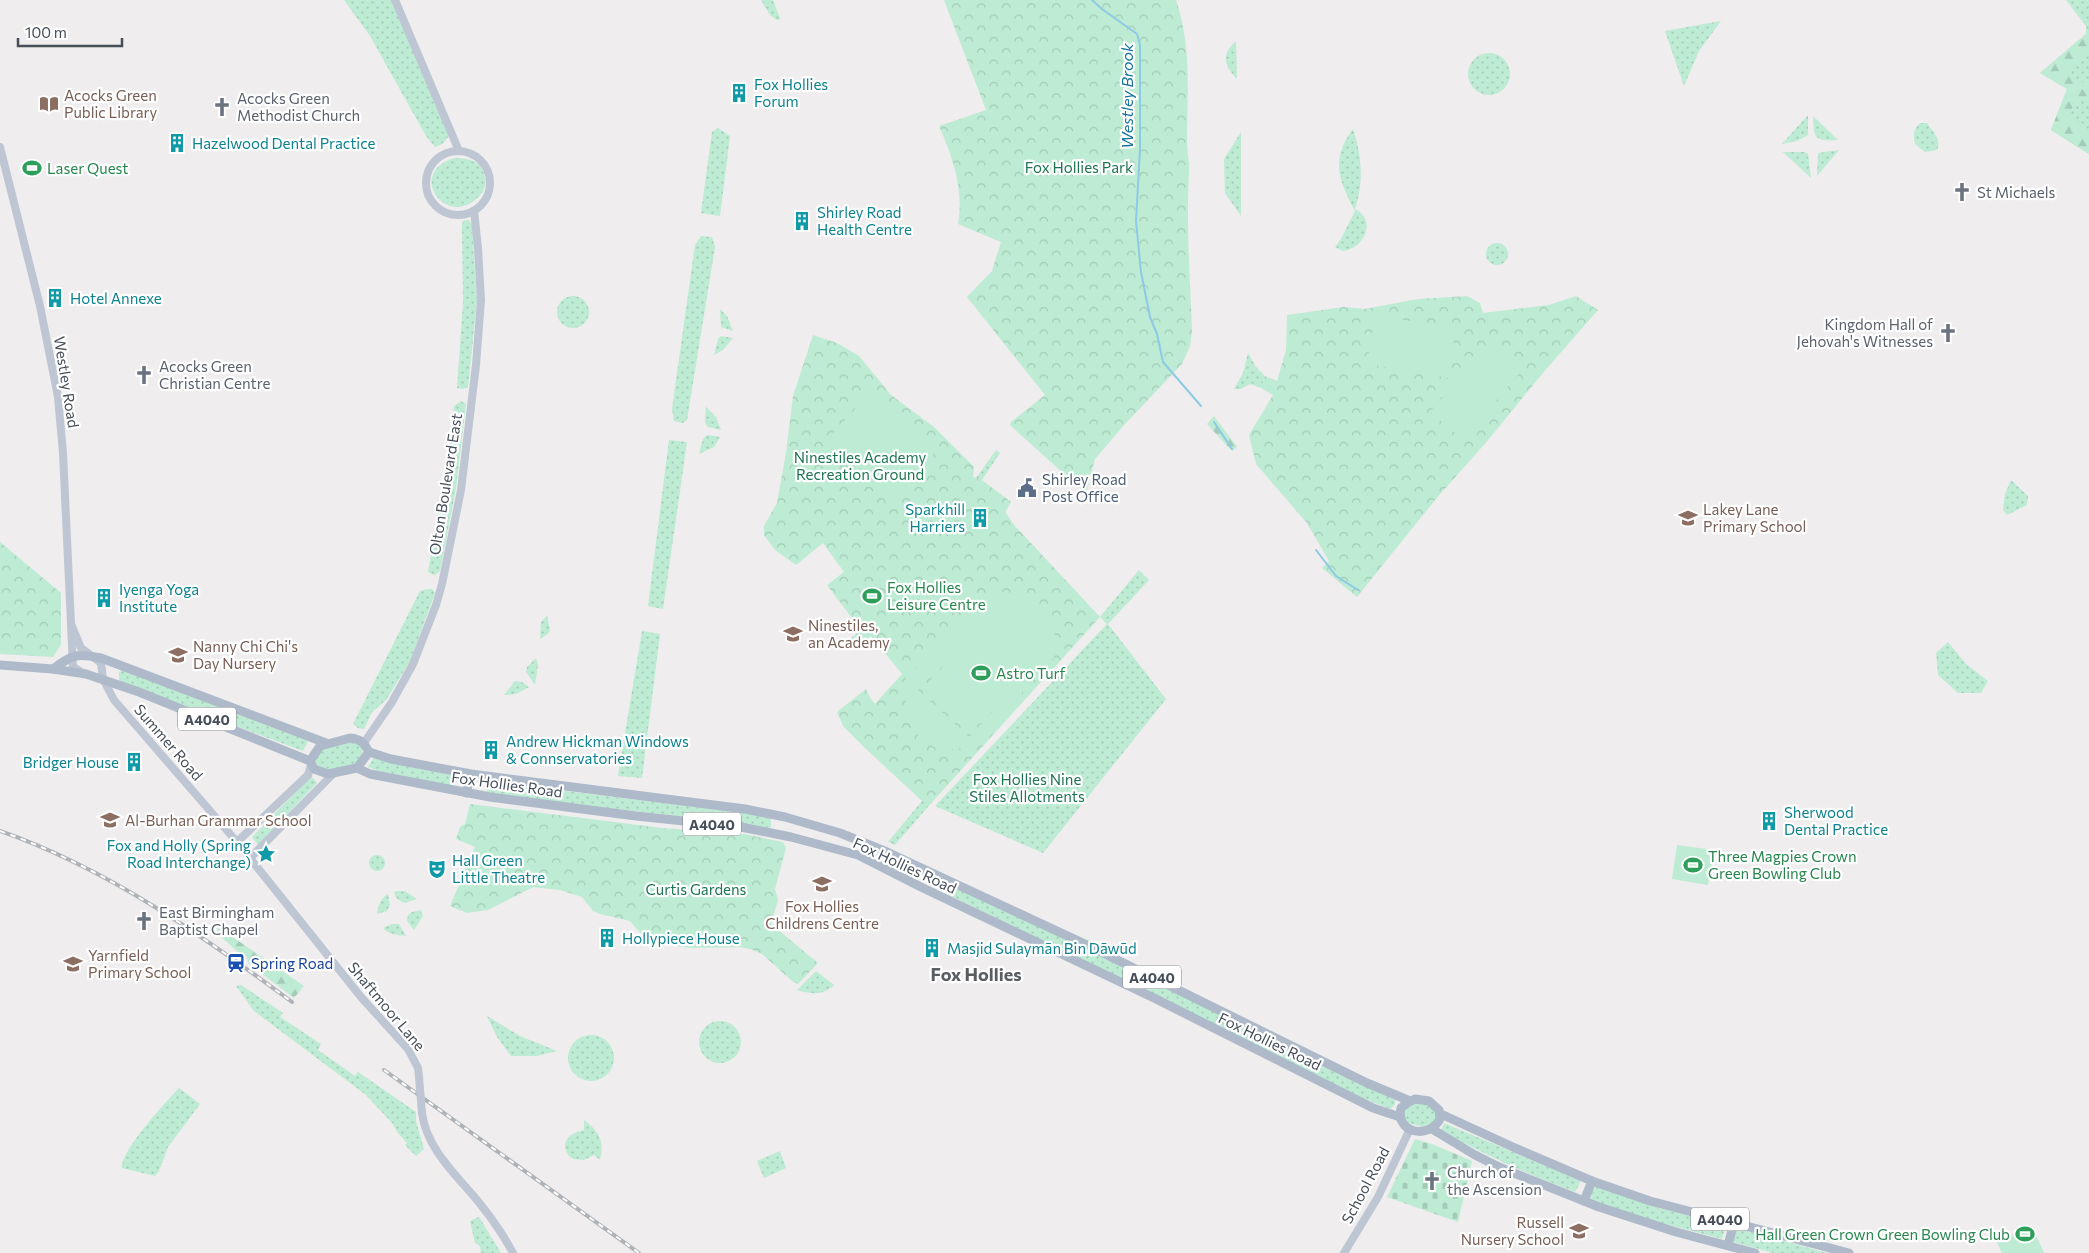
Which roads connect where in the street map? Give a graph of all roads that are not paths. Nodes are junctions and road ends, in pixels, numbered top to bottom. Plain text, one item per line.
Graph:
1 (395, 0) edge
2 (0, 147) edge
3 (459, 151) junction
4 (474, 211) junction
5 (72, 626) junction
6 (73, 655) junction
7 (90, 656) junction
8 (0, 665) edge
9 (53, 669) junction
10 (86, 674) junction
11 (103, 679) junction
12 (326, 743) junction
13 (364, 743) junction
14 (369, 752) junction
15 (310, 763) junction
16 (357, 768) junction
17 (333, 774) junction
18 (471, 774) junction
19 (466, 793) junction
20 (785, 818) junction
21 (780, 835) junction
22 (237, 842) junction
23 (250, 858) junction
24 (1410, 1101) junction
25 (1441, 1114) junction
26 (1400, 1117) junction
27 (1410, 1128) junction
28 (1432, 1129) junction
29 (1592, 1181) junction
30 (1584, 1201) junction
31 (1734, 1223) junction
32 (1728, 1245) junction
33 (513, 1253) edge
34 (1344, 1253) edge
35 (1755, 1253) edge
36 (1849, 1253) edge

1 - 3 main road
2 - 5 main road, Westley Road
3 - 4 main road
3 - 4 main road
4 - 13 main road, Olton Boulevard East
5 - 6 main road, Westley Road
5 - 7 main road, Westley Road
6 - 7 main road, A4040
6 - 9 main road
6 - 10 main road
7 - 11 main road, Summer Road
7 - 12 main road, A4040
8 - 9 main road, A4040
9 - 10 main road, A4040
10 - 11 main road, A4040
11 - 15 main road, A4040
11 - 22 main road, Summer Road
12 - 13 main road
12 - 15 main road
13 - 14 main road
14 - 16 main road
14 - 18 main road, Fox Hollies Road / A4040
15 - 17 main road
15 - 22 main road
16 - 17 main road
16 - 19 main road, Fox Hollies Road / A4040
17 - 23 main road
18 - 19 main road
18 - 20 main road, Fox Hollies Road / A4040
19 - 21 main road, Fox Hollies Road / A4040
20 - 21 main road
20 - 24 main road, Fox Hollies Road / A4040
21 - 26 main road, Fox Hollies Road / A4040
22 - 23 main road, Shaftmoor Lane
23 - 33 main road, Shaftmoor Lane, bridge
24 - 25 main road
24 - 26 main road
25 - 28 main road
25 - 29 main road, A4040
26 - 27 main road
27 - 28 main road
27 - 34 main road, School Road
28 - 30 main road, A4040
29 - 30 main road
29 - 31 main road, A4040
30 - 32 main road, A4040
31 - 32 main road
31 - 36 main road, A4040
32 - 35 main road, A4040

